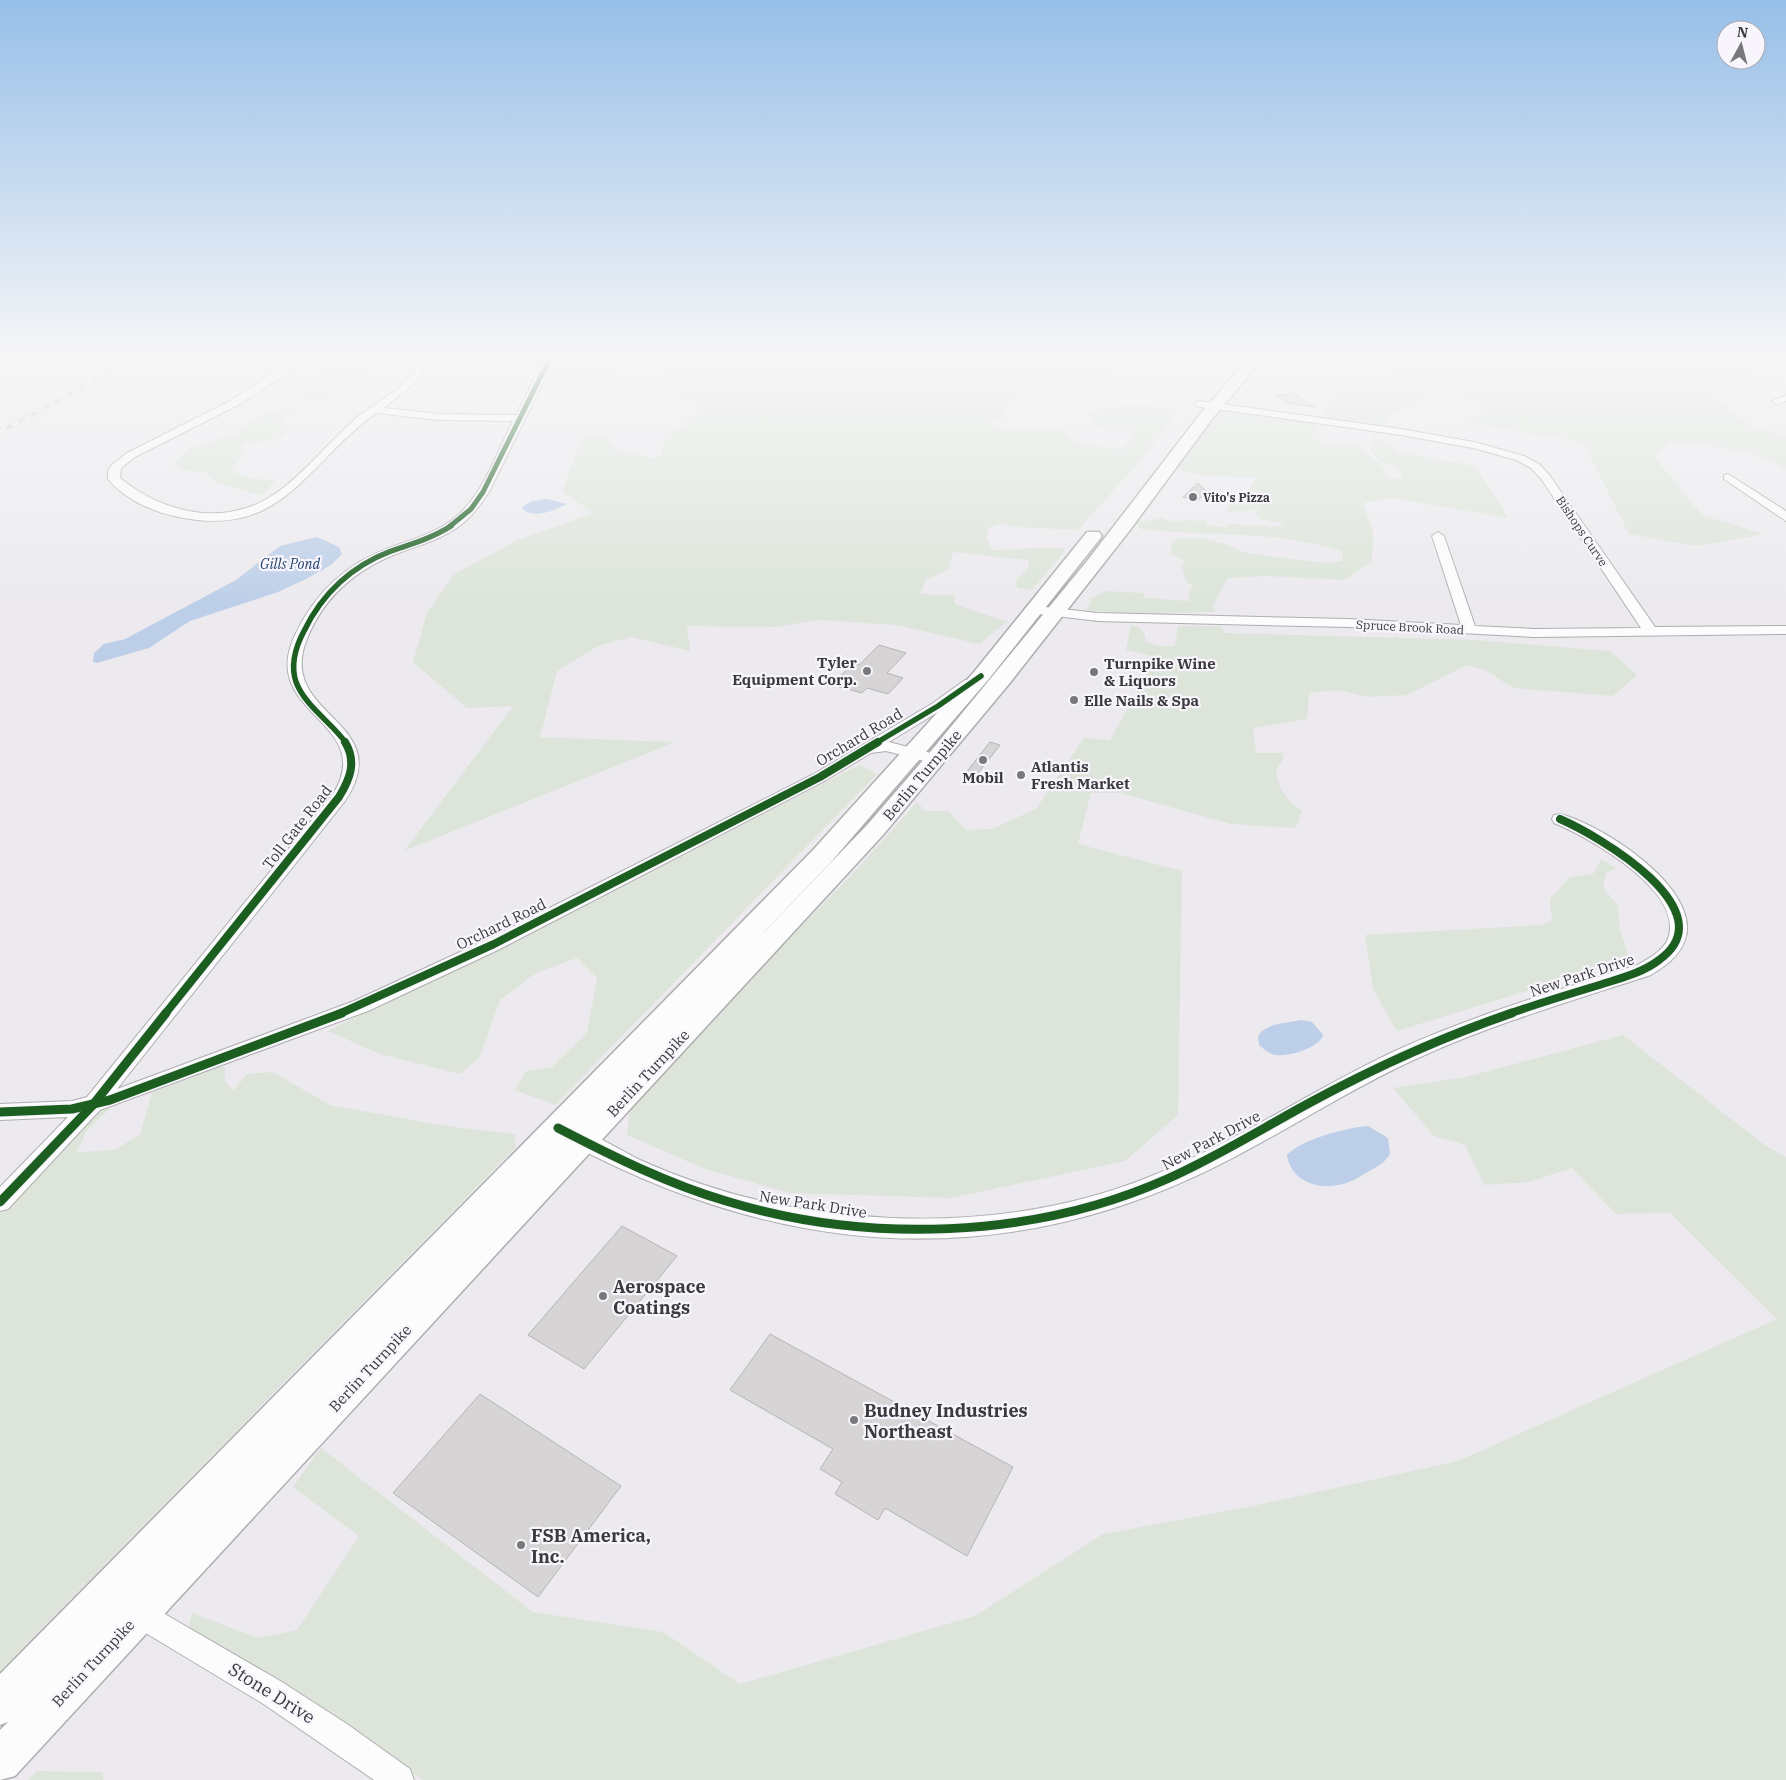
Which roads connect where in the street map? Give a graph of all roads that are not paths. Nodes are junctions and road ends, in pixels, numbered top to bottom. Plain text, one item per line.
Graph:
1 (167, 437) edge
2 (341, 437) edge
3 (510, 437) edge
4 (1179, 437) edge
5 (1183, 437) edge
6 (1431, 437) edge
7 (1728, 477) dead end
8 (1125, 496) dead end
9 (1786, 517) edge
10 (1101, 527) dead end
11 (1438, 536) dead end
12 (1045, 612) junction
13 (1470, 630) junction
14 (1786, 630) edge
15 (1652, 633) junction
16 (981, 676) junction
17 (858, 754) junction
18 (925, 756) junction
19 (1560, 819) dead end
20 (92, 1106) junction
21 (0, 1112) edge
22 (571, 1134) junction
23 (0, 1202) edge
24 (139, 1613) junction
25 (0, 1704) edge
26 (0, 1761) edge
27 (399, 1780) edge

1 - 2 street
3 - 20 street, Toll Gate Road
4 - 8 highway, Berlin Turnpike
5 - 12 highway, Berlin Turnpike
6 - 15 street, Bishops Curve
7 - 9 street
10 - 12 highway, Berlin Turnpike
11 - 13 street
12 - 13 street, Spruce Brook Road
12 - 16 highway, Berlin Turnpike
12 - 18 highway, Berlin Turnpike
13 - 15 street, Spruce Brook Road
14 - 15 street, Spruce Brook Road
16 - 17 street, Orchard Road
16 - 18 highway, Berlin Turnpike
17 - 18 street, Orchard Road
17 - 20 street, Orchard Road
18 - 22 highway, Berlin Turnpike
19 - 22 street, New Park Drive
20 - 21 street, Orchard Road
20 - 23 street, Toll Gate Road
22 - 24 highway, Berlin Turnpike
22 - 25 highway, Berlin Turnpike
24 - 26 highway, Berlin Turnpike
24 - 27 street, Stone Drive

